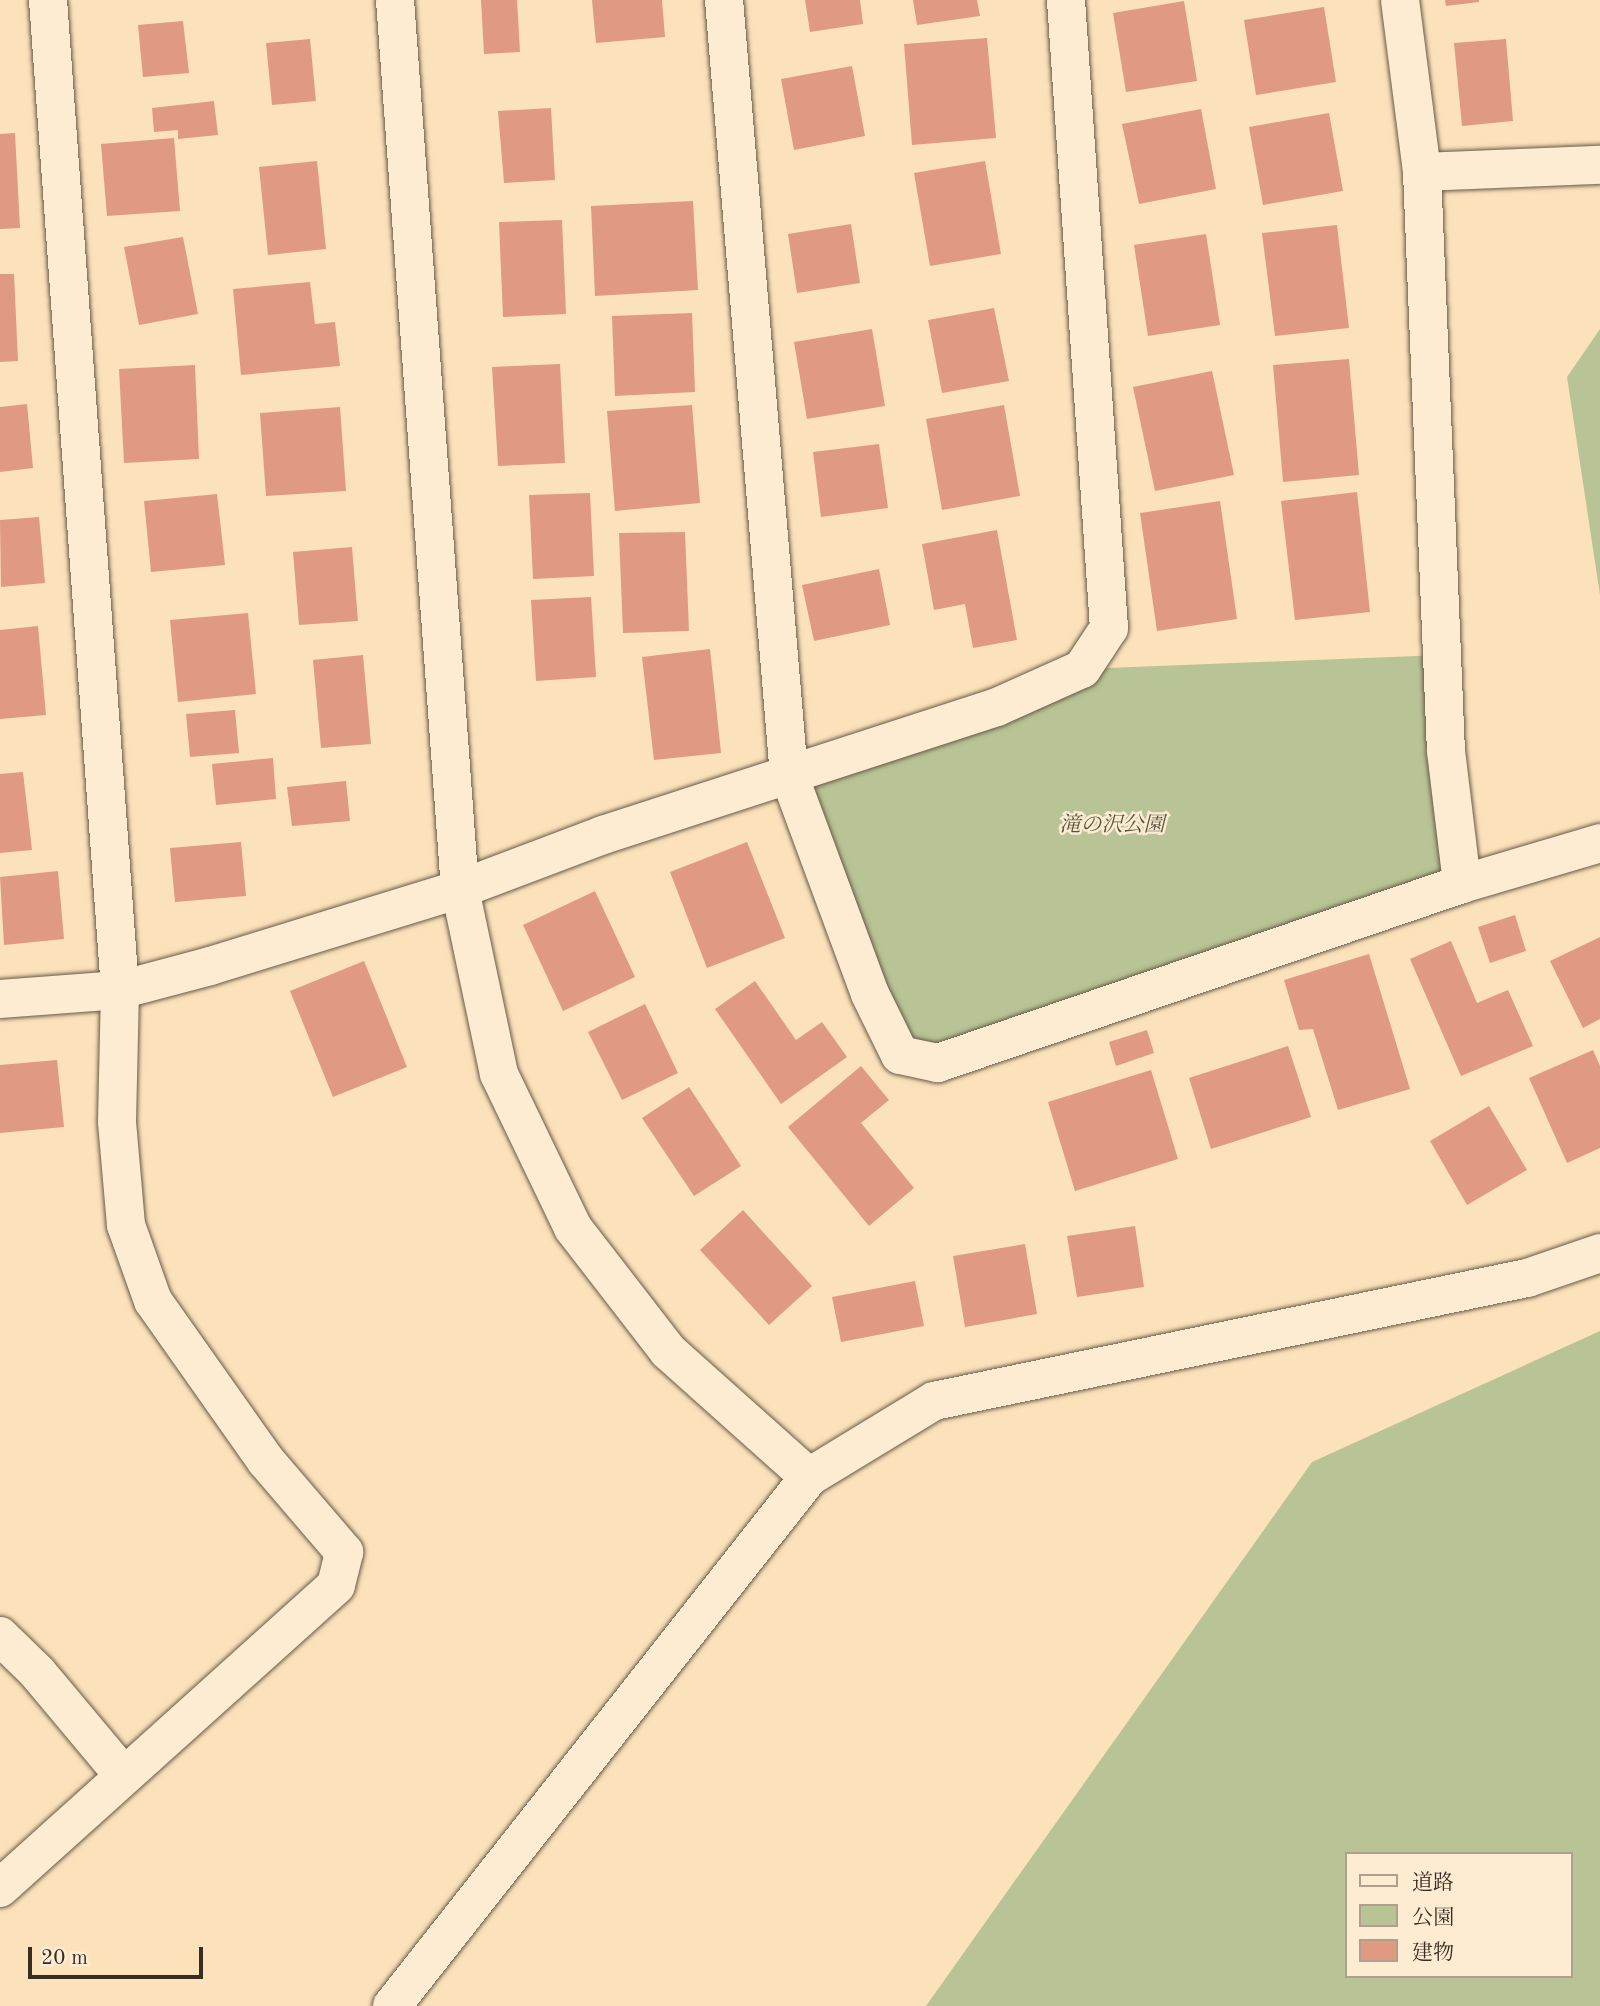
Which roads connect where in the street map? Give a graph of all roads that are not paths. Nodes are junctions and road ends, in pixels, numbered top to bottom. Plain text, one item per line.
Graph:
1 (48, 0) edge
2 (395, 0) edge
3 (724, 0) edge
4 (1066, 0) edge
5 (1400, 0) edge
6 (1600, 165) edge
7 (1422, 172) junction
8 (789, 775) junction
9 (1600, 843) edge
10 (1462, 884) junction
11 (460, 889) junction
12 (120, 990) junction
13 (0, 999) edge
14 (1600, 1253) edge
15 (809, 1477) junction
16 (0, 1636) edge
17 (123, 1775) junction
18 (0, 1888) edge
19 (392, 2006) edge

1 - 12 street
2 - 11 street
3 - 8 street
4 - 8 street
5 - 7 street
6 - 7 street
7 - 10 street
8 - 10 street
8 - 11 street
9 - 10 street
11 - 12 street
11 - 15 street
12 - 13 street
12 - 17 street
14 - 15 street
15 - 19 street
16 - 17 street
17 - 18 street

